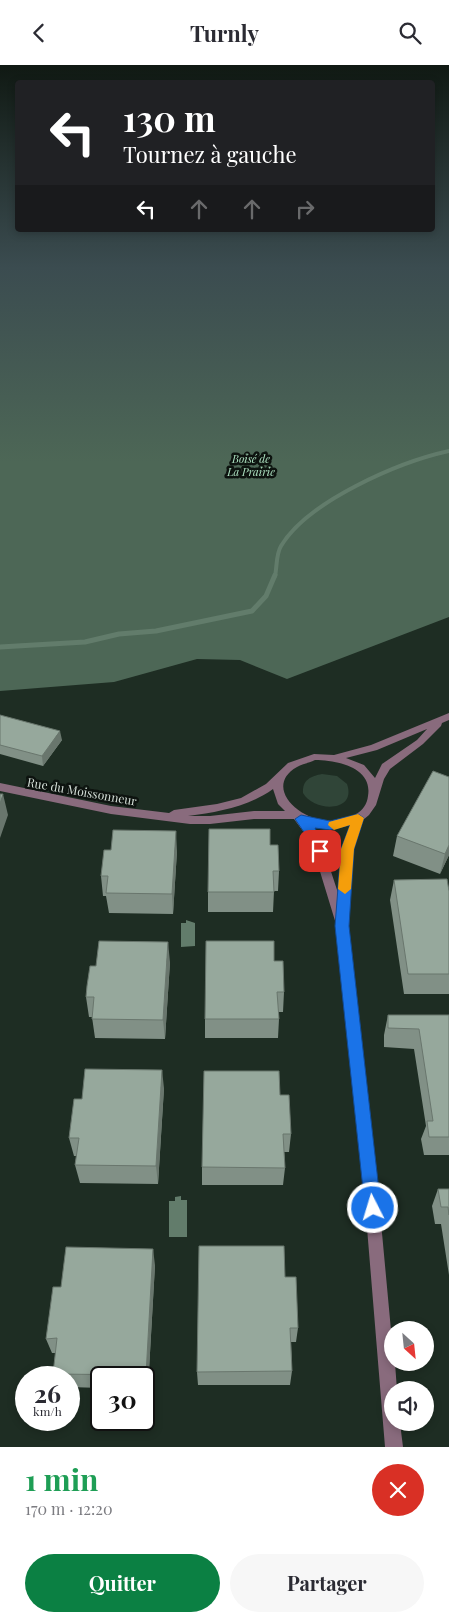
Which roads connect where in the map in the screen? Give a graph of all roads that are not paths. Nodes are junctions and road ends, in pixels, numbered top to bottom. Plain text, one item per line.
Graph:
1 (446, 717) edge
2 (332, 757) junction
3 (281, 776) junction
4 (0, 787) edge
5 (373, 801) junction
6 (160, 816) junction
7 (298, 817) junction
8 (358, 818) junction
9 (342, 926) junction
10 (394, 1447) edge

1 - 2 street
1 - 5 street
2 - 3 street
2 - 5 street
3 - 6 street, Rue du Moissonneur
3 - 7 street
4 - 6 street, Rue du Moissonneur
5 - 8 street
6 - 7 street, Rue du Moissonneur
7 - 8 street
7 - 9 street
8 - 9 street
9 - 10 street

